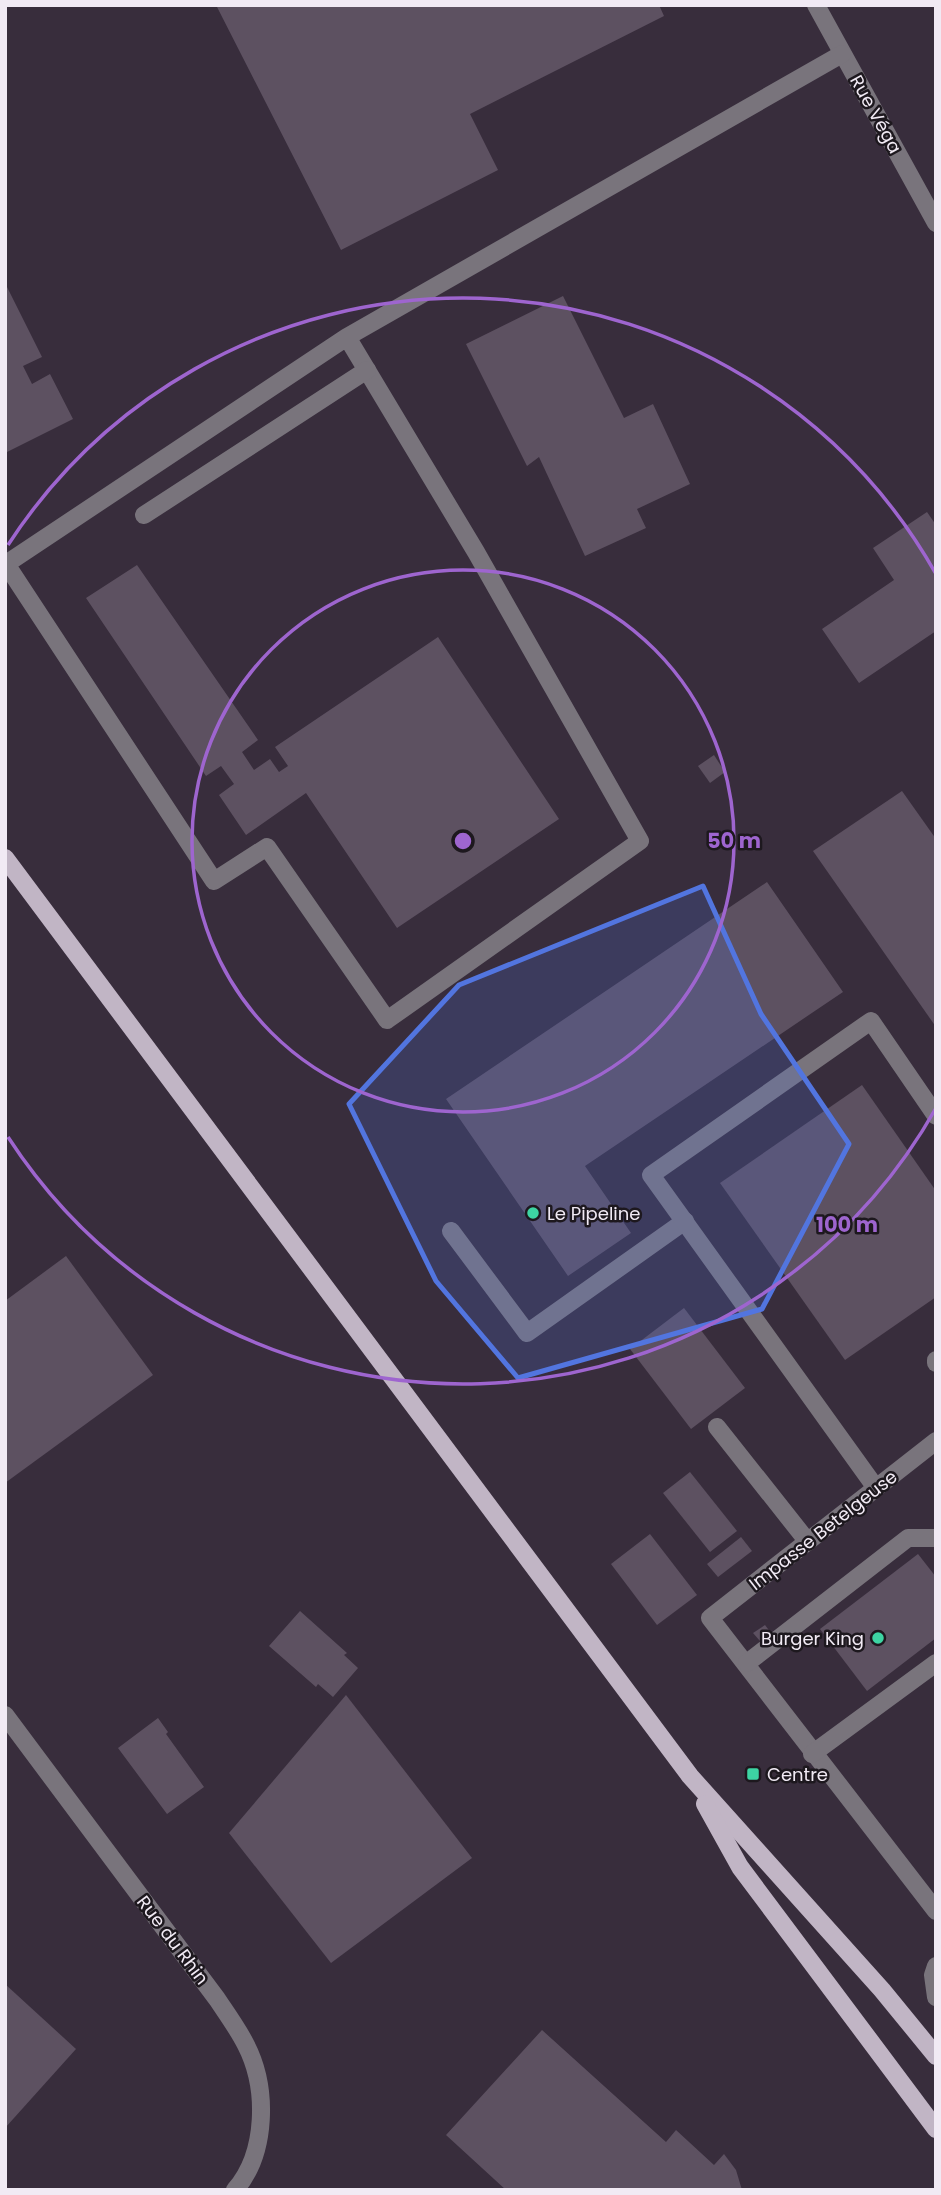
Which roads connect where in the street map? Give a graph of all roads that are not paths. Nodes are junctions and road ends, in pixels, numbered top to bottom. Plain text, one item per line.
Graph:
1 (816, 5) edge
2 (842, 54) junction
3 (936, 223) edge
4 (347, 337) junction
5 (367, 370) junction
6 (144, 515) dead end
7 (5, 858) edge
8 (936, 1116) edge
9 (685, 1222) junction
10 (451, 1231) dead end
11 (717, 1427) dead end
12 (936, 1441) edge
13 (876, 1488) junction
14 (936, 1538) edge
15 (808, 1542) junction
16 (747, 1663) junction
17 (936, 1663) edge
18 (5, 1715) edge
19 (812, 1754) junction
20 (690, 1776) junction
21 (936, 1911) edge
22 (936, 1966) edge
23 (936, 1997) edge
24 (936, 2056) edge
25 (936, 2129) edge
26 (235, 2190) edge

1 - 2 street, Rue Véga
2 - 3 street, Rue Véga
2 - 4 street
4 - 5 street
4 - 5 street
5 - 6 street
7 - 20 main road
8 - 9 street
9 - 10 street
9 - 13 street
11 - 15 street
12 - 13 street, Impasse Betelgeuse
13 - 15 street, Impasse Betelgeuse
14 - 16 street
15 - 16 street, Impasse Betelgeuse
16 - 19 street
17 - 19 street
18 - 26 street, Rue du Rhin
19 - 21 street
20 - 24 main road
20 - 25 main road
22 - 23 street

